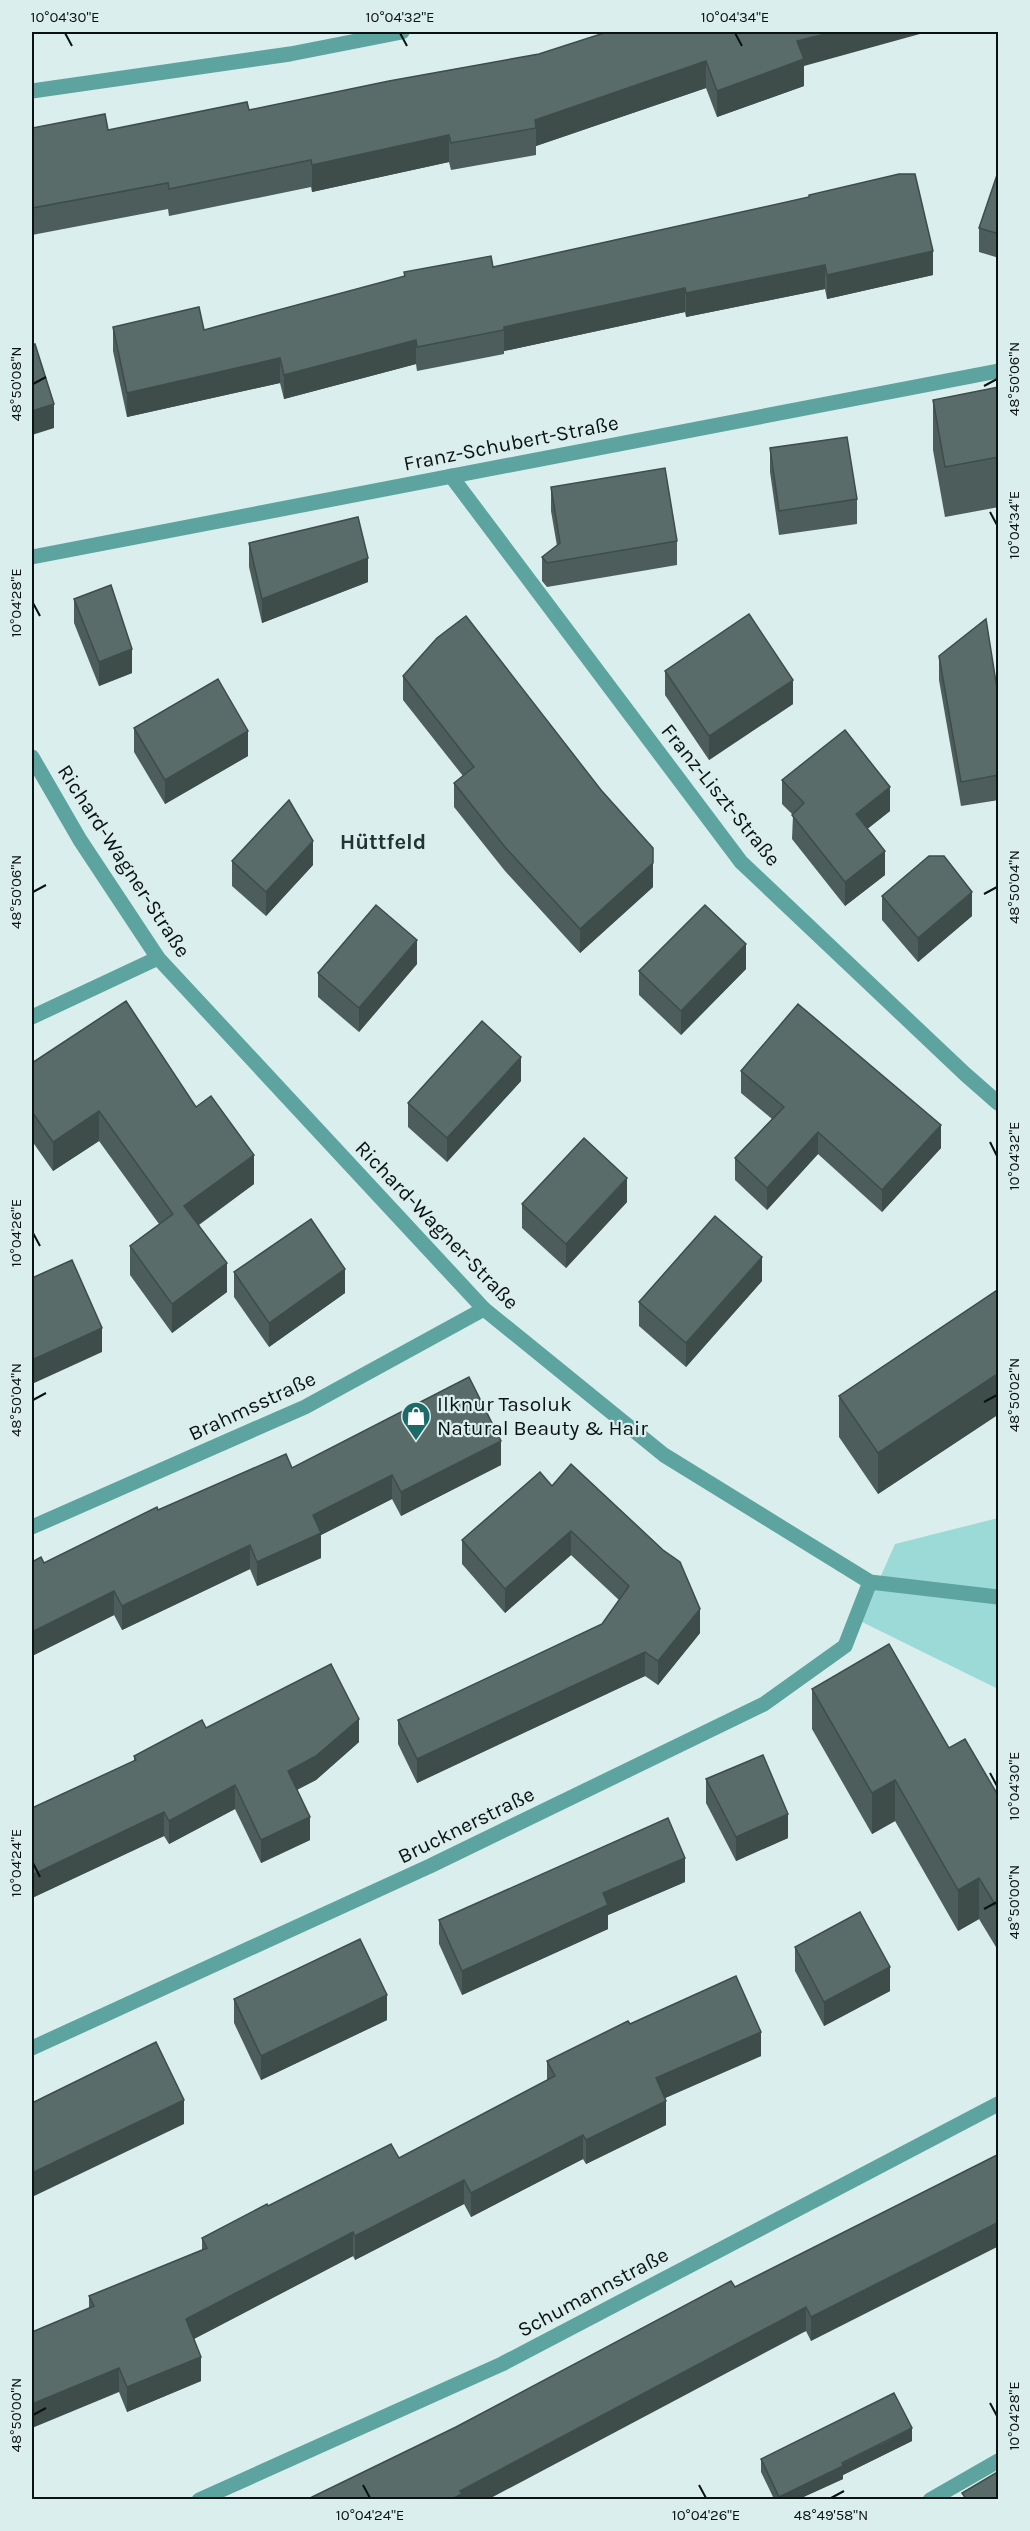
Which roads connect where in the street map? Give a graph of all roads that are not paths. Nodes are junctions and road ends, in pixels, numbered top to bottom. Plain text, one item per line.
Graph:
1 (402, 32) edge
2 (32, 91) edge
3 (999, 371) edge
4 (451, 476) junction
5 (32, 557) edge
6 (32, 758) edge
7 (158, 958) junction
8 (32, 1017) edge
9 (999, 1103) edge
10 (484, 1309) junction
11 (32, 1527) edge
12 (870, 1582) junction
13 (999, 1597) edge
14 (32, 2048) edge
15 (999, 2104) edge
16 (999, 2461) edge
17 (199, 2499) edge
18 (930, 2499) edge

1 - 2 street
3 - 4 street, Franz-Schubert-Straße
4 - 5 street, Franz-Schubert-Straße
4 - 9 street, Franz-Liszt-Straße
6 - 7 street, Richard-Wagner-Straße
7 - 8 street
7 - 10 street, Richard-Wagner-Straße
10 - 11 street, Brahmsstraße
10 - 12 street, Richard-Wagner-Straße
12 - 13 street, Richard-Wagner-Straße
12 - 14 street, Brucknerstraße
15 - 17 street, Schumannstraße
16 - 18 street

